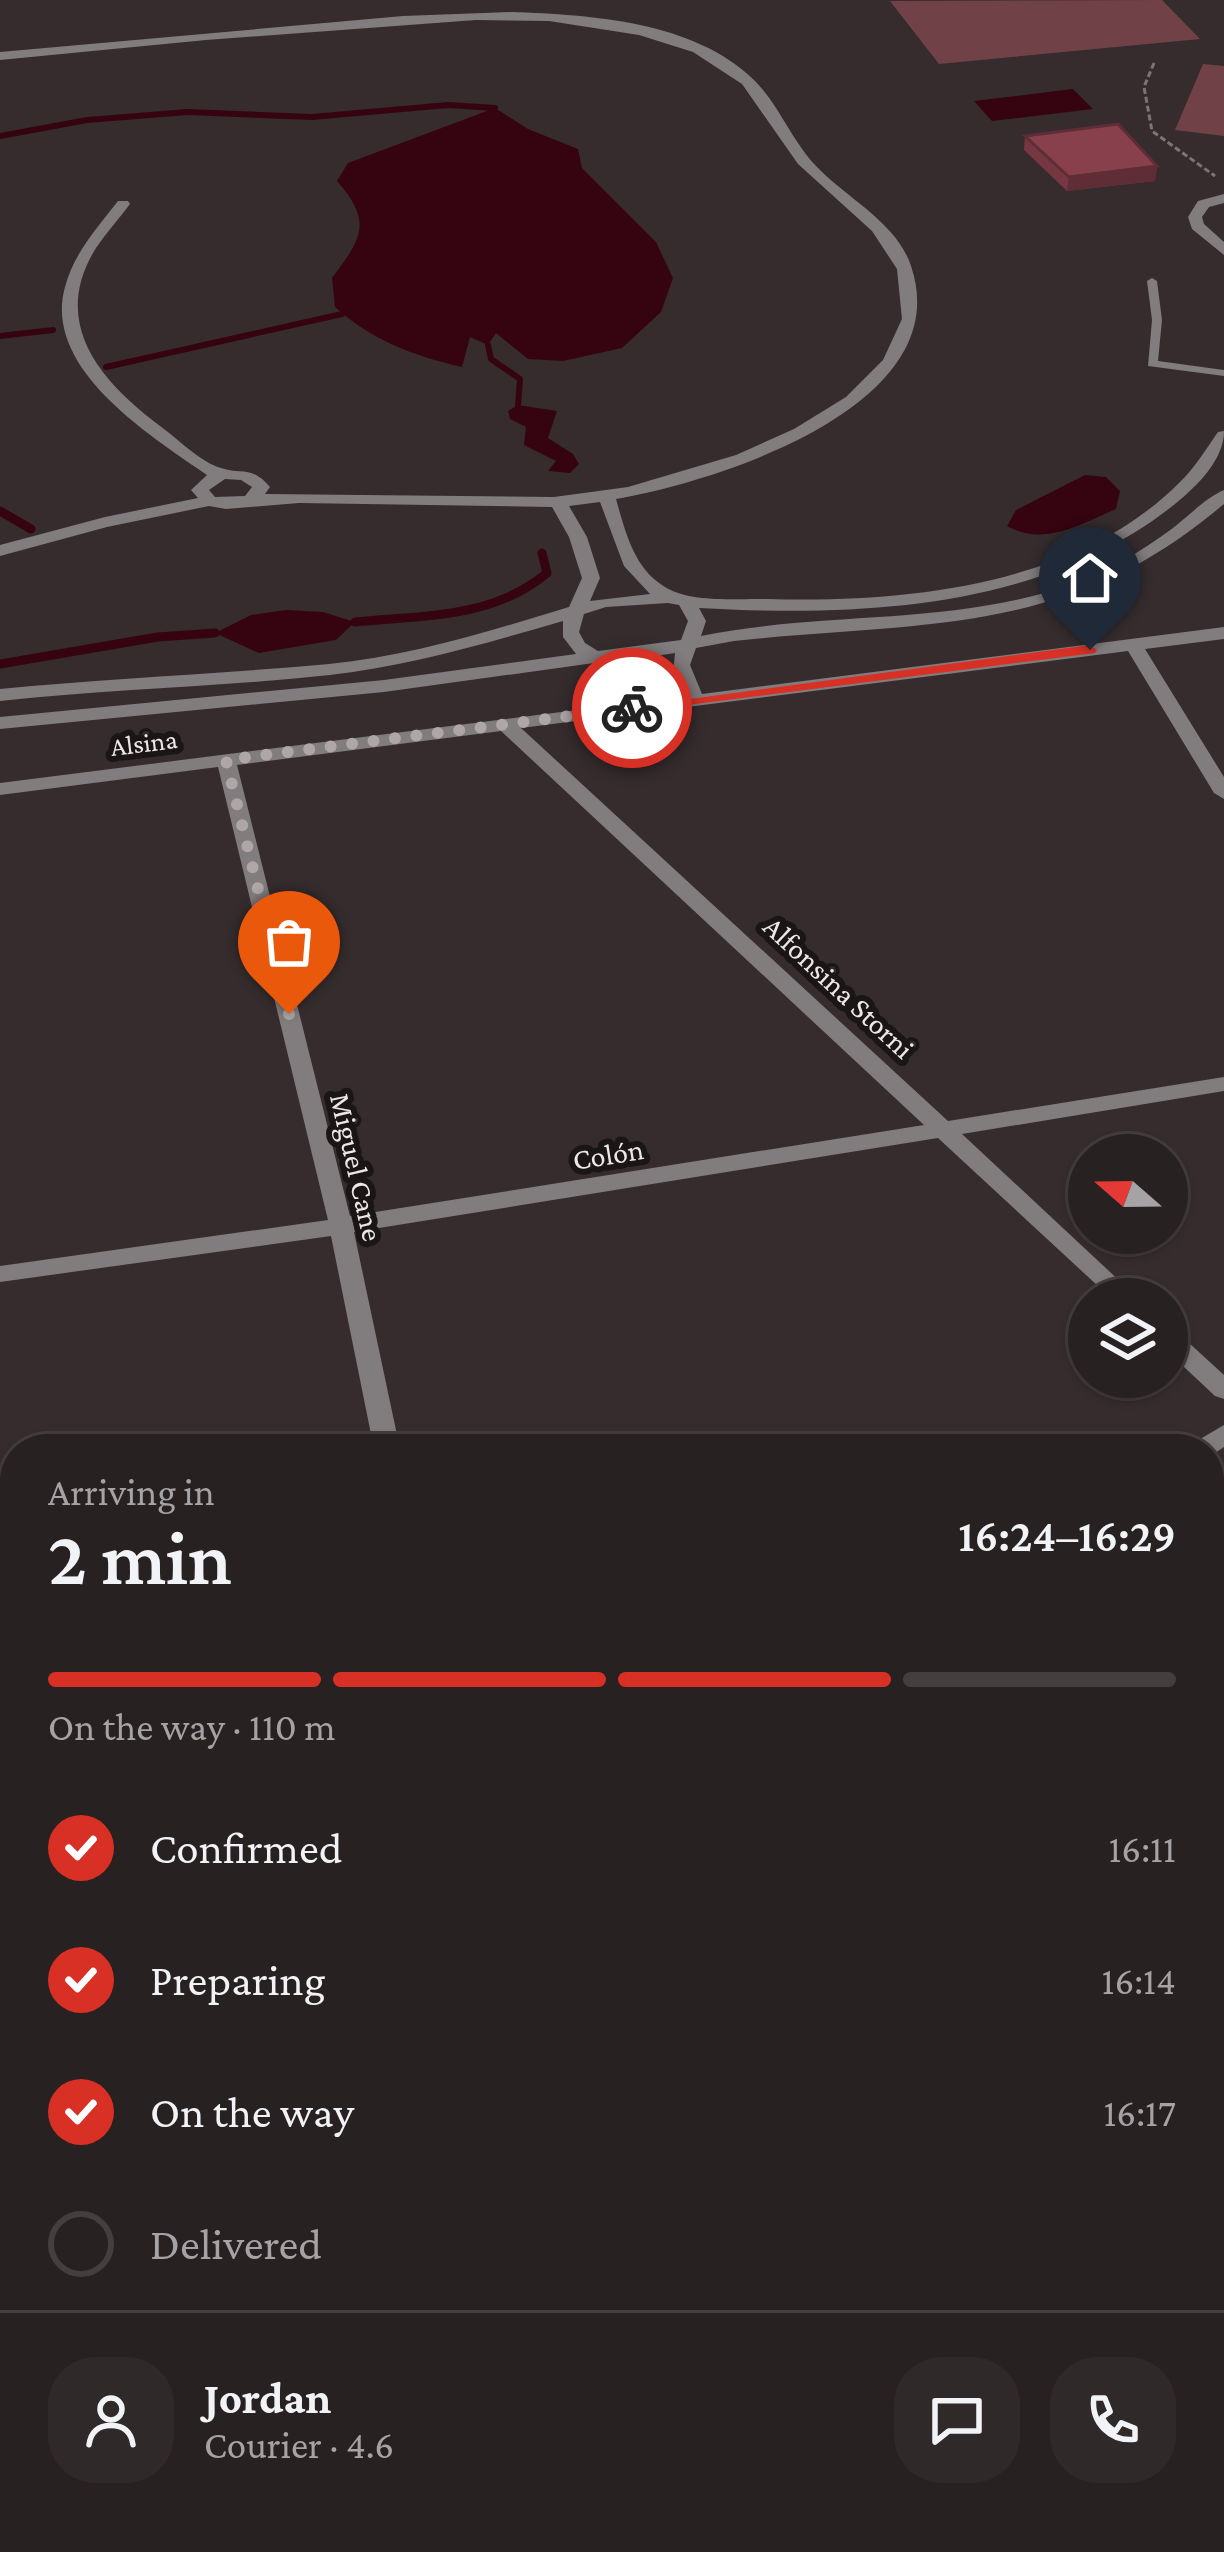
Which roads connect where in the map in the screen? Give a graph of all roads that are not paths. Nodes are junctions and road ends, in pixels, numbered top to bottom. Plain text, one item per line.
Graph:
1 (0, 56) edge
2 (1224, 198) edge
3 (123, 204) dead end
4 (1224, 250) edge
5 (1152, 281) dead end
6 (1224, 373) edge
7 (1224, 436) edge
8 (219, 476) junction
9 (255, 491) junction
10 (1224, 494) edge
11 (607, 496) junction
12 (209, 501) junction
13 (558, 502) junction
14 (0, 551) edge
15 (676, 598) junction
16 (576, 610) junction
17 (1224, 633) edge
18 (684, 644) junction
19 (1133, 644) junction
20 (597, 657) junction
21 (0, 695) edge
22 (696, 700) junction
23 (644, 706) junction
24 (0, 723) edge
25 (505, 724) junction
26 (226, 760) junction
27 (0, 789) edge
28 (1224, 793) edge
29 (1224, 1084) edge
30 (946, 1130) junction
31 (341, 1226) junction
32 (0, 1274) edge
33 (1105, 1278) edge
34 (1188, 1356) edge
35 (1224, 1390) edge
36 (384, 1434) edge

1 - 11 street
2 - 4 street
3 - 8 street
5 - 6 lane
7 - 15 street
8 - 9 street
8 - 12 street
9 - 12 street
9 - 13 street
10 - 18 street
11 - 13 street
11 - 15 street
12 - 14 street
13 - 16 street
15 - 16 street
15 - 18 street
16 - 20 street
16 - 21 street
17 - 19 street, Alsina
18 - 20 street
18 - 22 street
19 - 22 street, Alsina
19 - 28 street
20 - 23 street
20 - 24 street
22 - 23 street, Alsina
23 - 25 street, Alsina
25 - 26 street, Alsina
25 - 30 street, Alfonsina Storni
26 - 27 street, Alsina
26 - 31 street, Miguel Cane
29 - 30 street, Colón
30 - 31 street, Colón
30 - 33 street, Alfonsina Storni
31 - 32 street, Colón
31 - 36 street, Miguel Cane
34 - 35 street

